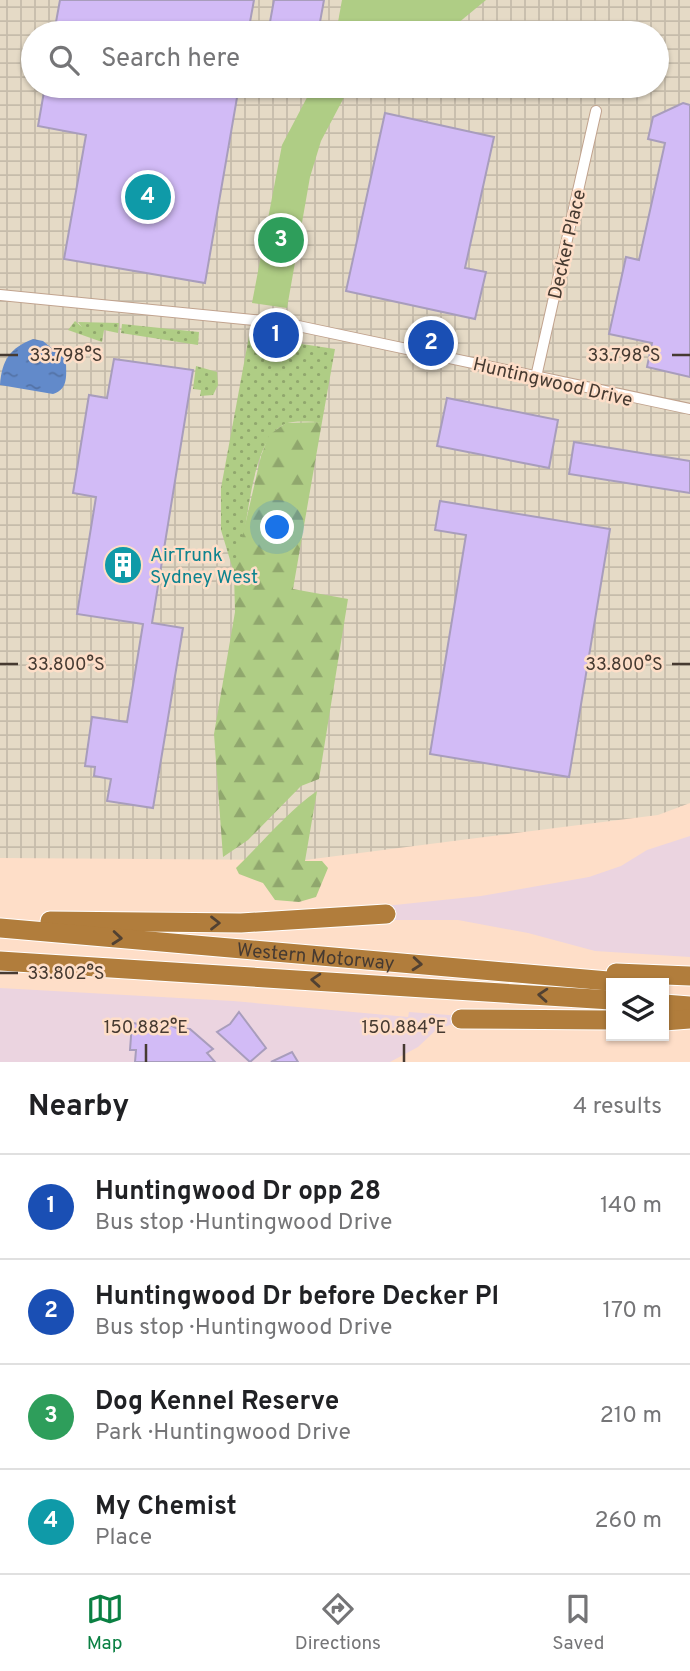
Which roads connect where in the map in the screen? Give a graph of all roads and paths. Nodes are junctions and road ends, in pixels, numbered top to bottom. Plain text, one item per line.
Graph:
1 (596, 111) dead end
2 (0, 295) edge
3 (536, 377) junction
4 (690, 409) edge
5 (386, 914) dead end
6 (0, 919) edge
7 (0, 928) edge
8 (0, 961) edge
9 (538, 975) junction
10 (690, 976) edge
11 (606, 981) edge
12 (669, 986) edge
13 (690, 988) edge
14 (606, 1000) edge
15 (669, 1004) edge
16 (690, 1006) edge
17 (461, 1019) dead end
18 (690, 1019) edge
19 (606, 1020) edge
20 (669, 1021) edge

1 - 3 street, Decker Place
2 - 3 street, Huntingwood Drive
3 - 4 street, Huntingwood Drive
6 -> 5 highway
7 -> 9 highway, Western Motorway
14 -> 8 highway, Western Motorway
9 - 10 highway
9 - 11 highway, Western Motorway
12 - 13 highway
15 - 16 highway
17 - 19 highway
18 - 20 highway

